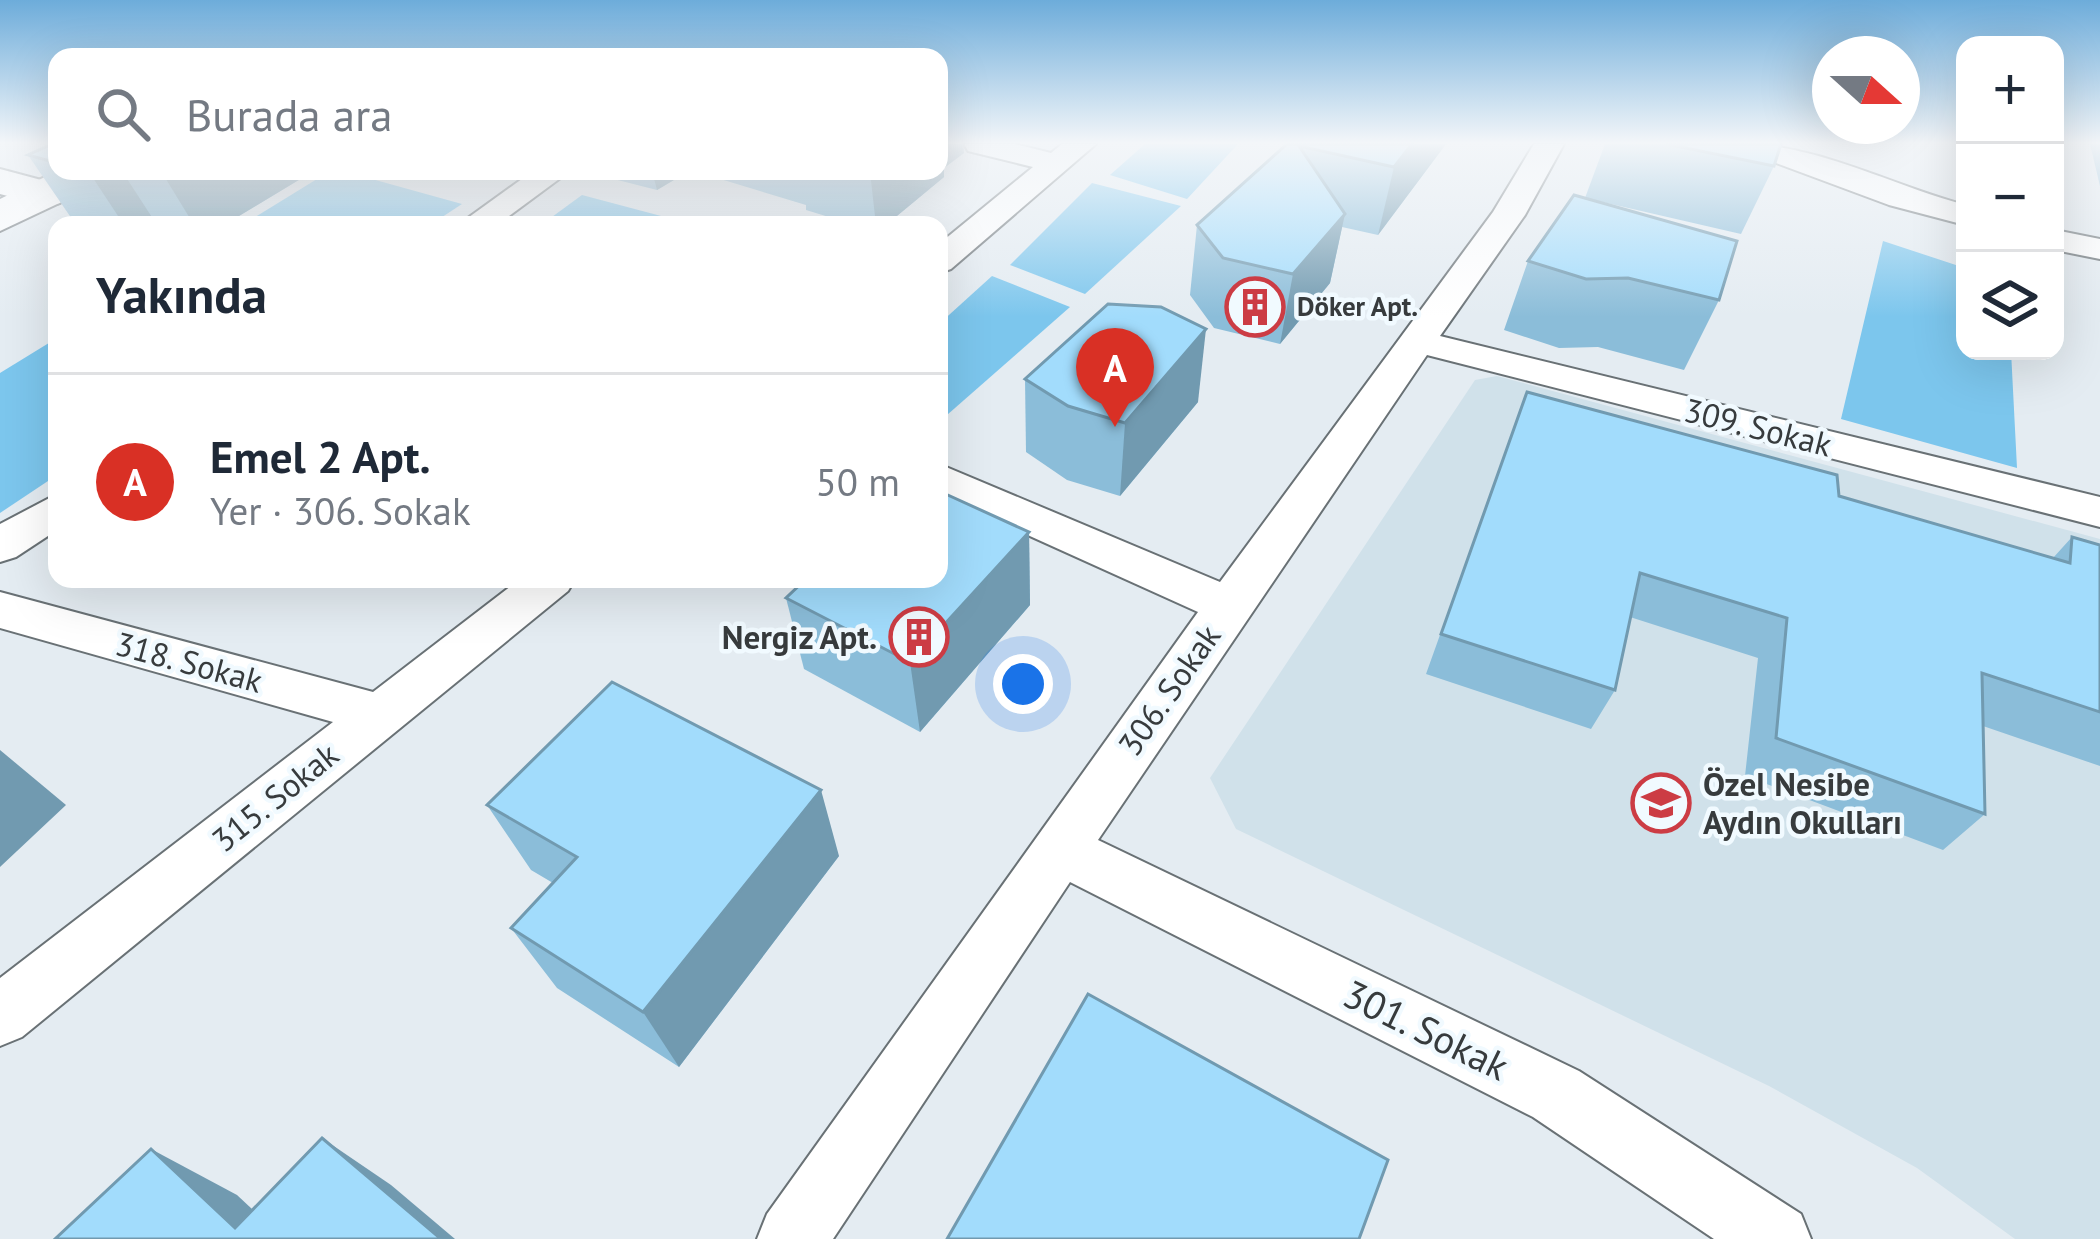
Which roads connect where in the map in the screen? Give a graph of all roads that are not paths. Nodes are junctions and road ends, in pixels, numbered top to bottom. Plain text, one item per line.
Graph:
1 (1012, 202) edge
2 (1516, 202) edge
3 (1915, 202) edge
4 (1956, 213) edge
5 (2064, 242) edge
6 (2100, 249) edge
7 (948, 255) edge
8 (1416, 341) junction
9 (948, 482) edge
10 (2100, 512) edge
11 (48, 515) edge
12 (0, 546) edge
13 (540, 588) edge
14 (1228, 605) junction
15 (0, 610) edge
16 (378, 715) junction
17 (1060, 849) junction
18 (0, 1016) edge
19 (792, 1239) edge
20 (1776, 1239) edge

1 - 7 street
2 - 8 street, 306. Sokak
3 - 4 street
5 - 6 street
8 - 10 street, 309. Sokak
8 - 14 street, 306. Sokak
9 - 14 street
11 - 12 street
13 - 16 street, 315. Sokak
14 - 17 street, 306. Sokak
15 - 16 street, 318. Sokak
16 - 18 street, 315. Sokak
17 - 19 street, 306. Sokak
17 - 20 street, 301. Sokak

